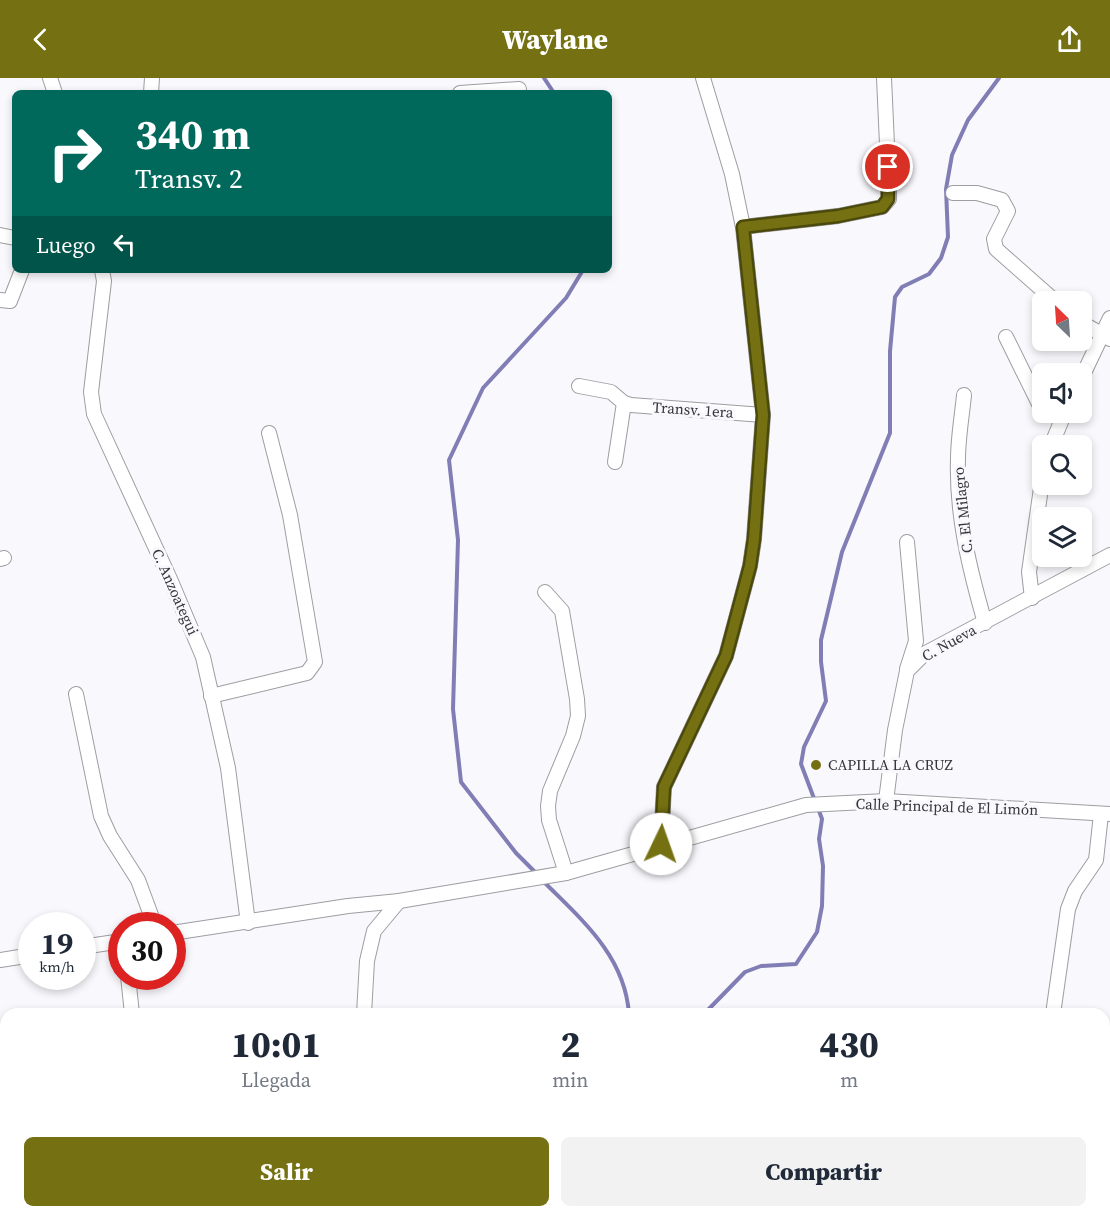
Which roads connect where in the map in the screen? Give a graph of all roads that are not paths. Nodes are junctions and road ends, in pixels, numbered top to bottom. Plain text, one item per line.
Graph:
1 (703, 78) edge
2 (884, 78) edge
3 (519, 87) edge
4 (490, 90) edge
5 (953, 193) dead end
6 (743, 227) junction
7 (21, 273) edge
8 (103, 273) edge
9 (1044, 291) edge
10 (0, 300) edge
11 (1110, 318) edge
12 (1092, 328) edge
13 (1106, 336) edge
14 (1006, 337) dead end
15 (1090, 363) edge
16 (579, 386) dead end
17 (1032, 389) edge
18 (964, 395) dead end
19 (624, 403) junction
20 (763, 415) junction
21 (269, 433) dead end
22 (615, 462) dead end
23 (1040, 495) edge
24 (907, 542) dead end
25 (1110, 555) edge
26 (545, 592) dead end
27 (1032, 598) junction
28 (985, 623) junction
29 (907, 671) junction
30 (76, 694) dead end
31 (211, 696) junction
32 (886, 801) junction
33 (1105, 814) edge
34 (661, 844) junction
35 (566, 873) junction
36 (399, 902) junction
37 (150, 912) edge
38 (248, 923) junction
39 (186, 931) edge
40 (18, 957) edge
41 (0, 960) edge
42 (129, 990) edge
43 (131, 1008) edge
44 (364, 1008) edge
45 (1054, 1008) edge

1 - 6 street
2 - 6 street
3 - 4 street
5 - 9 street
6 - 20 street
7 - 10 street
8 - 31 street, C. Anzoategui
11 - 13 street
12 - 13 street
13 - 15 street
14 - 17 street
16 - 19 street
18 - 28 street, C. El Milagro
19 - 20 street, Transv. 1era
19 - 22 street
20 - 34 street
21 - 31 street
23 - 27 street
24 - 29 street
25 - 27 street, C. Nueva
26 - 35 street
27 - 28 street, C. Nueva
28 - 29 street, C. Nueva
29 - 32 street, C. Nueva
30 - 37 street
31 - 38 street, C. Anzoategui
32 - 33 street, Calle Principal de El Limón
32 - 34 street, Calle Principal de El Limón
33 - 45 street
34 - 35 street, Calle Principal de El Limón
35 - 36 street, Calle Principal de El Limón
36 - 38 street, Calle Principal de El Limón
36 - 44 street
38 - 39 street, Calle Principal de El Limón
40 - 41 street
42 - 43 street

